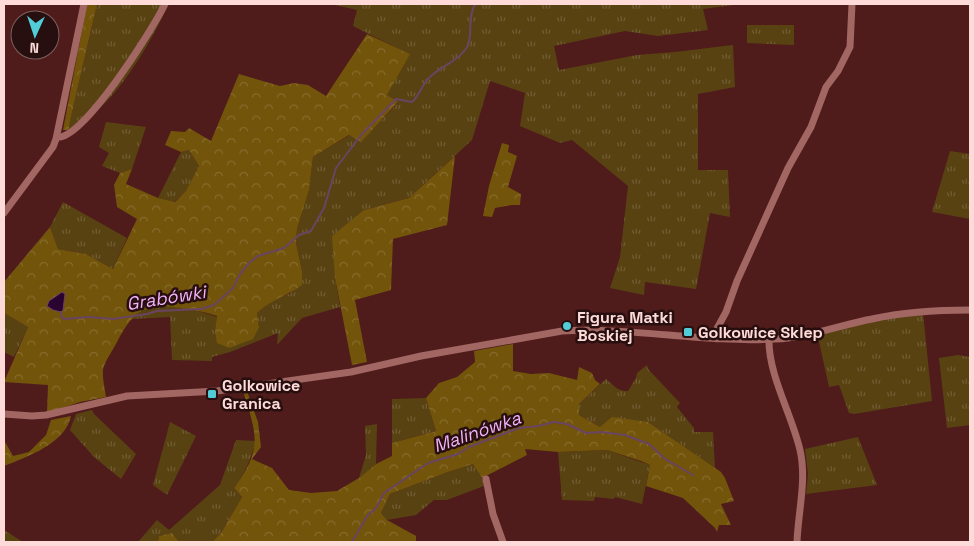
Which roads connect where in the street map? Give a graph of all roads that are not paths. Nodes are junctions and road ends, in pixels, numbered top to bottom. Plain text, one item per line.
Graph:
1 (84, 4) edge
2 (165, 4) edge
3 (852, 4) edge
4 (57, 137) junction
5 (4, 213) edge
6 (970, 310) edge
7 (714, 338) junction
8 (769, 340) junction
9 (4, 414) edge
10 (486, 479) dead end
11 (503, 542) edge
12 (797, 542) edge

1 - 4 street
2 - 4 street
3 - 7 street
4 - 5 street
6 - 8 street
7 - 8 street
7 - 9 street
8 - 12 street
10 - 11 street

